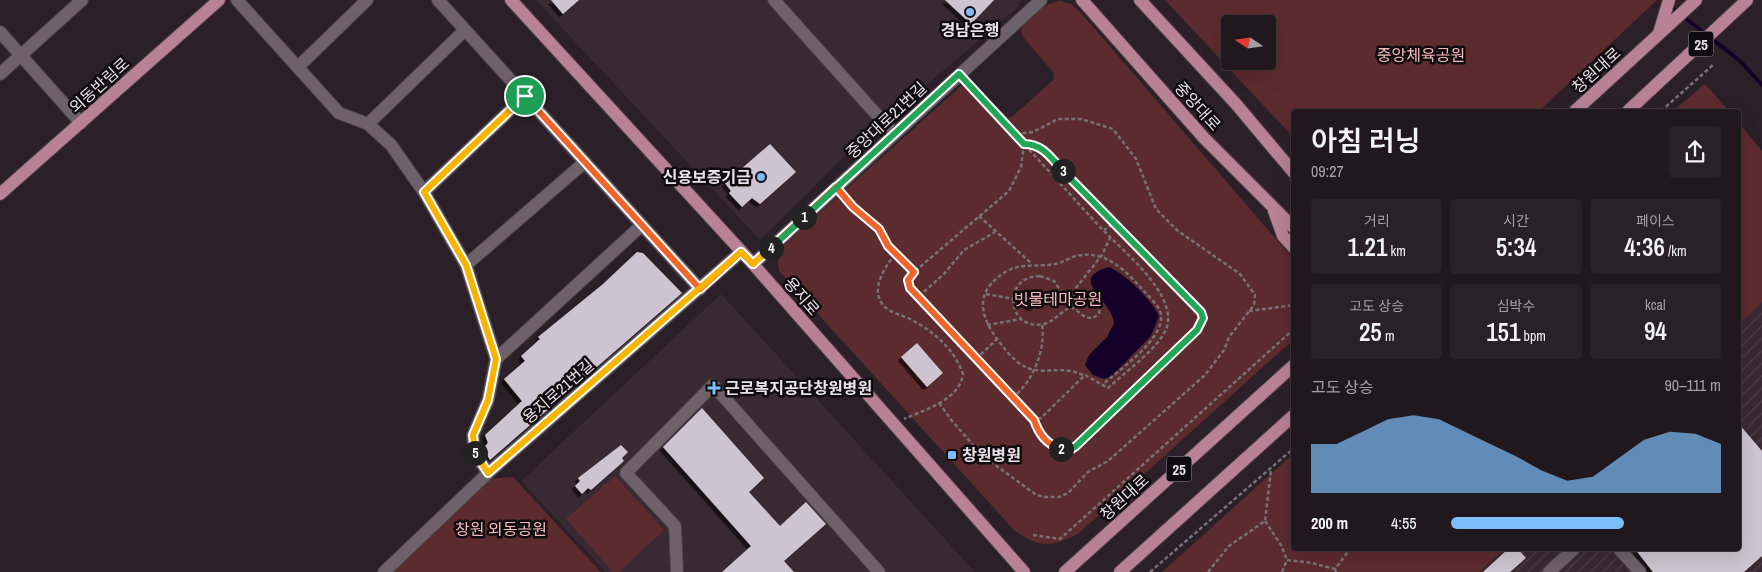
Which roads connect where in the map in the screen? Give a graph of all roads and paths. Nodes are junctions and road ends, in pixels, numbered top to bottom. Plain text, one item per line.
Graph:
1 (82, 0) edge
2 (219, 0) edge
3 (237, 0) edge
4 (368, 0) edge
5 (438, 0) edge
6 (511, 0) edge
7 (774, 0) edge
8 (1041, 0) edge
9 (1082, 0) edge
10 (1140, 0) edge
11 (1669, 0) edge
12 (1696, 0) edge
13 (1740, 3) edge
14 (465, 30) junction
15 (0, 32) edge
16 (1658, 36) junction
17 (21, 55) junction
18 (1713, 64) dead end
19 (298, 67) junction
20 (0, 74) edge
21 (959, 74) junction
22 (525, 96) junction
23 (1577, 109) edge
24 (1630, 109) edge
25 (1663, 109) edge
26 (81, 123) junction
27 (368, 124) junction
28 (894, 134) junction
29 (1014, 134) junction
30 (1024, 144) junction
31 (585, 162) junction
32 (1291, 169) edge
33 (836, 187) junction
34 (424, 192) junction
35 (0, 194) edge
36 (1272, 206) junction
37 (979, 216) junction
38 (642, 225) junction
39 (1291, 225) edge
40 (1118, 228) junction
41 (1103, 230) junction
42 (995, 232) junction
43 (1110, 238) junction
44 (1291, 245) edge
45 (741, 252) junction
46 (895, 254) junction
47 (1100, 257) junction
48 (753, 264) junction
49 (466, 265) junction
50 (1033, 265) junction
51 (914, 272) junction
52 (700, 289) junction
53 (986, 294) junction
54 (918, 296) junction
55 (1072, 296) junction
56 (1014, 298) junction
57 (1038, 302) dead end
58 (1071, 302) junction
59 (1291, 305) edge
60 (1071, 307) junction
61 (1249, 310) junction
62 (1021, 318) junction
63 (1042, 324) junction
64 (987, 325) junction
65 (1291, 332) edge
66 (996, 339) junction
67 (976, 358) junction
68 (496, 359) junction
69 (1291, 368) edge
70 (1034, 371) junction
71 (1083, 375) junction
72 (1102, 385) junction
73 (1012, 398) junction
74 (938, 403) junction
75 (1291, 418) edge
76 (1034, 420) junction
77 (894, 425) junction
78 (1291, 451) edge
79 (1271, 469) junction
80 (488, 473) junction
81 (1265, 521) junction
82 (1033, 535) dead end
83 (1349, 551) edge
84 (1572, 551) edge
85 (1621, 551) edge
86 (1287, 560) junction
87 (1336, 570) edge
88 (384, 572) edge
89 (677, 572) edge
90 (879, 572) edge
91 (1024, 572) edge
92 (1065, 572) edge
93 (1120, 572) edge
94 (1150, 572) edge
95 (1208, 572) edge
96 (1282, 572) edge
97 (1549, 572) edge
98 (1640, 572) edge

1 - 17 street
2 - 26 main road, 외동반림로
3 - 19 street
4 - 19 street
5 - 14 street
6 - 45 main road, 용지로
7 - 28 street
8 - 21 street, 중앙대로21번길
9 - 36 main road, 중앙대로
10 - 32 main road, 중앙대로
11 - 16 main road
12 - 16 main road, 25
13 - 24 main road, 25
14 - 22 street
14 - 27 street
15 - 17 street
16 - 23 main road, 창원대로 / 25
17 - 20 street
17 - 26 street
18 - 25 path
19 - 27 street
21 - 28 street, 중앙대로21번길
21 - 29 path
22 - 31 street
22 - 34 street
26 - 35 main road, 외동반림로
27 - 34 street
28 - 33 street, 중앙대로21번길
29 - 30 path
29 - 61 path
30 - 37 path
30 - 40 path
30 - 41 path
31 - 38 street
31 - 49 street
33 - 46 path
33 - 48 street, 중앙대로21번길
34 - 49 street
36 - 39 main road, 중앙대로
36 - 44 main road
37 - 42 path
37 - 51 path
38 - 52 street
38 - 68 street
40 - 41 path
40 - 76 path
41 - 43 path
42 - 50 path
42 - 54 path
43 - 47 path
43 - 72 path
45 - 48 main road, 용지로
45 - 52 street, 용지로21번길
46 - 51 path
46 - 74 path
47 - 50 path
47 - 55 path
47 - 72 path
48 - 77 main road, 용지로
49 - 68 street
50 - 53 path
51 - 54 path
52 - 80 street, 용지로21번길
53 - 56 path
53 - 64 path
54 - 67 path
55 - 56 path
55 - 58 path
55 - 60 path
56 - 62 path
57 - 58 path
58 - 60 path
59 - 61 path
60 - 63 path
61 - 74 path
62 - 63 path
62 - 64 path
63 - 70 path
64 - 66 path
65 - 82 path
66 - 67 path
66 - 70 path
67 - 73 path
68 - 80 street
69 - 92 main road, 창원대로 / 25
70 - 71 path
70 - 73 path
71 - 72 path
71 - 76 path
73 - 76 path
74 - 77 path
75 - 93 main road, 25
77 - 91 main road, 용지로
78 - 79 path
79 - 81 path
79 - 94 path
80 - 88 street, 용지로21번길
81 - 86 path
81 - 95 path
83 - 87 path
84 - 97 street
85 - 98 street
86 - 87 path
86 - 96 path
89 - 90 street

